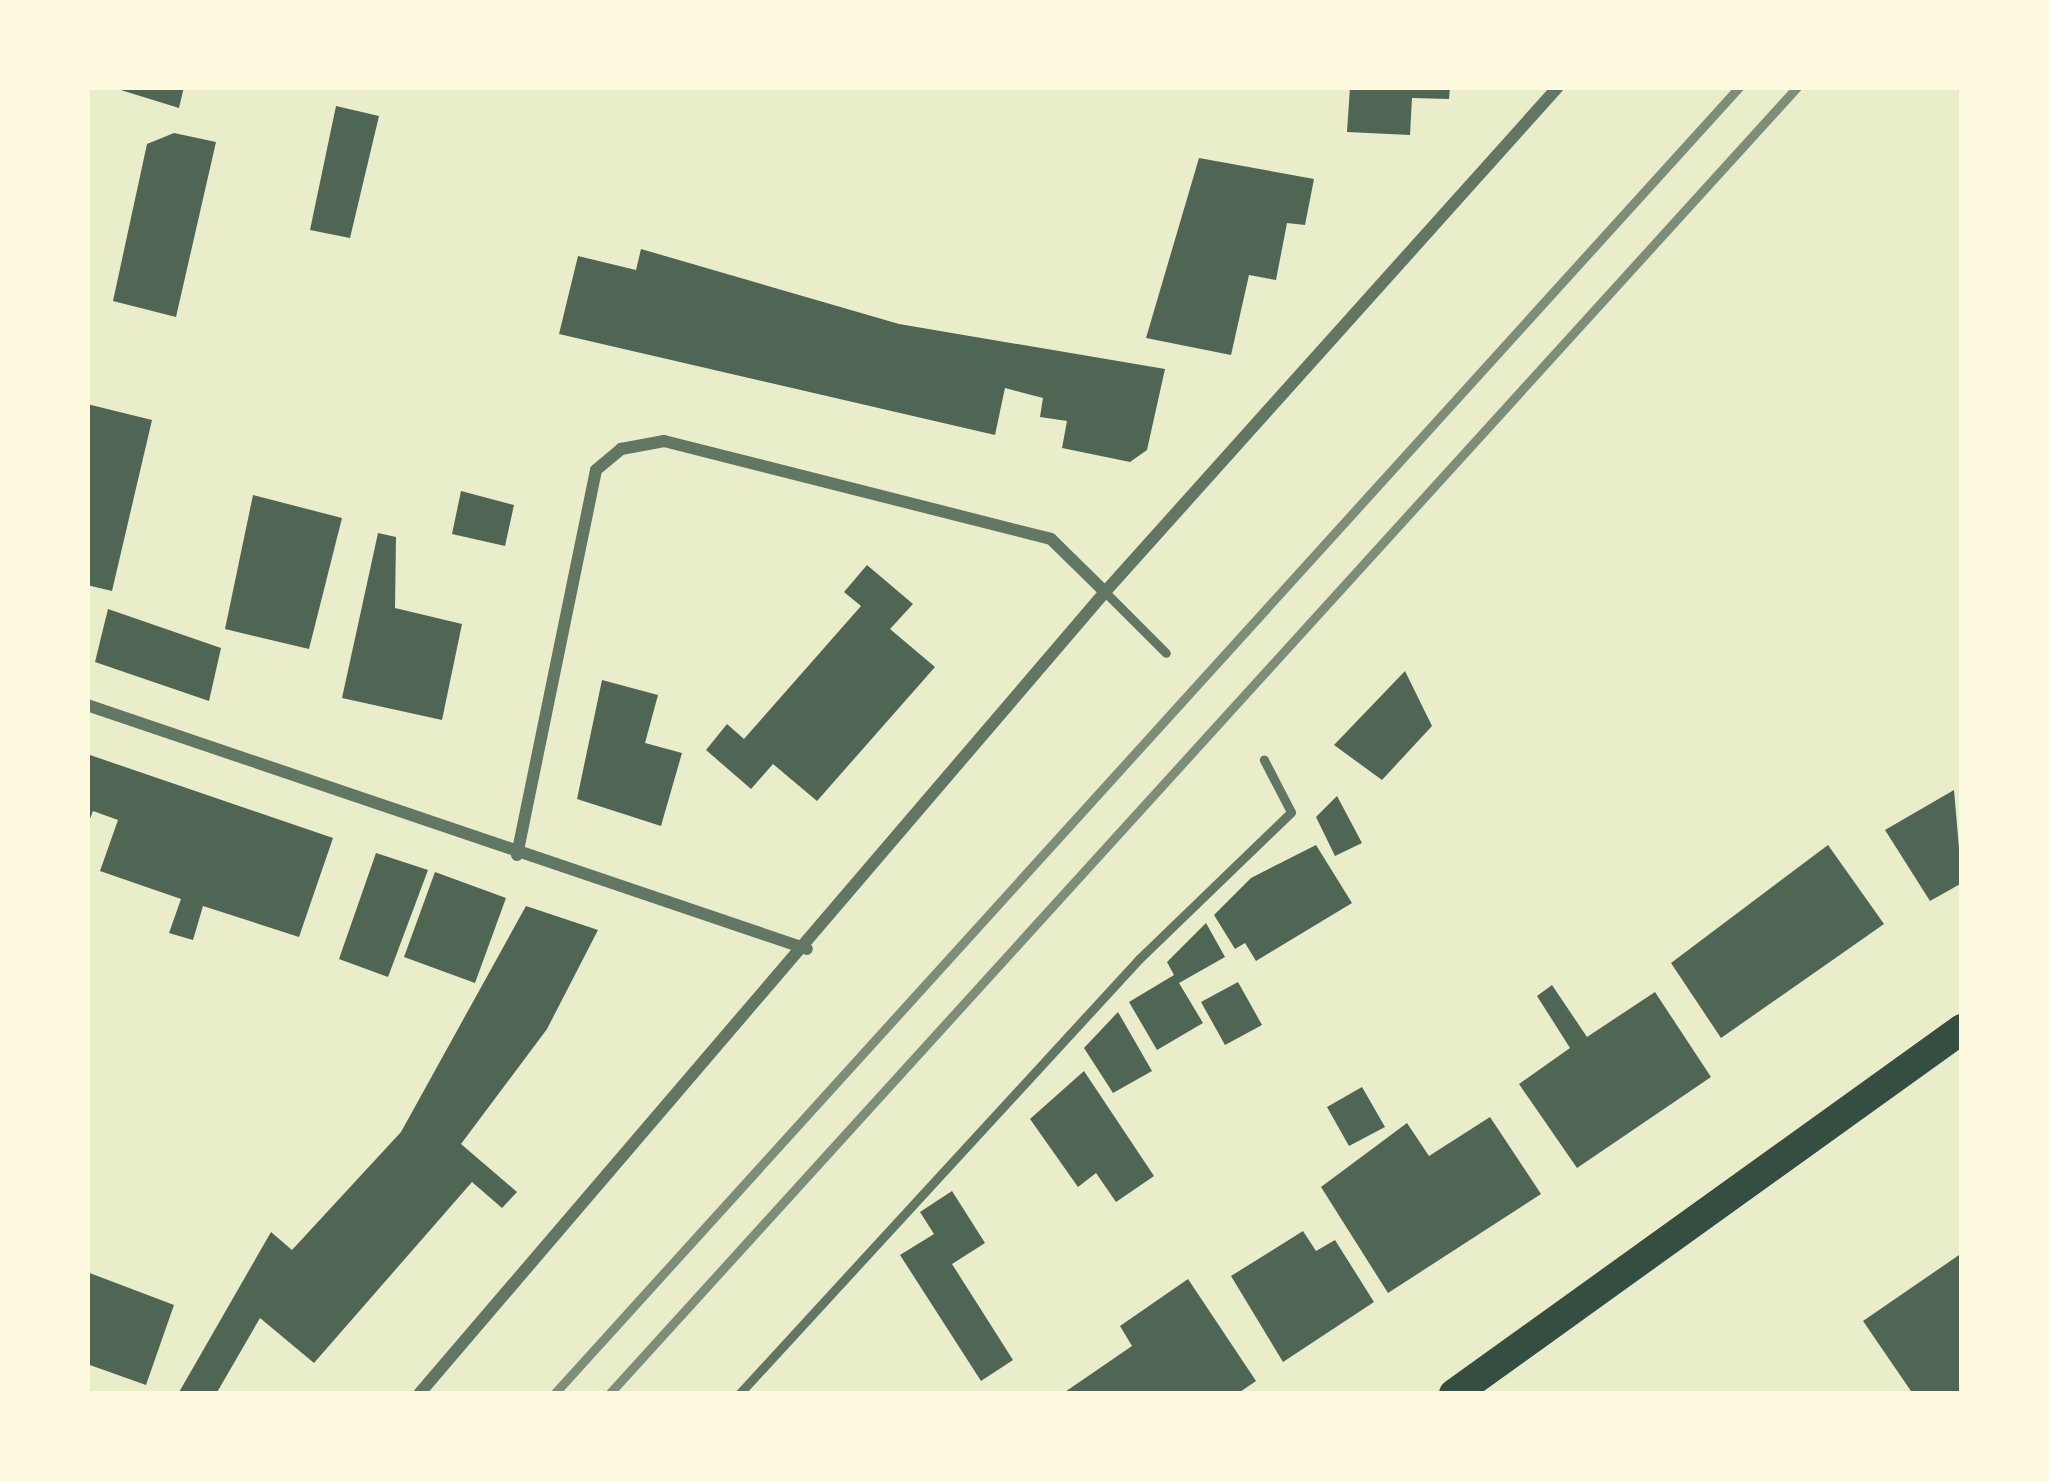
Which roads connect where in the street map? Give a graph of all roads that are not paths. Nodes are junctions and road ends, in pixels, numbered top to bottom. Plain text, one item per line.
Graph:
1 (1558, 87) edge
2 (1105, 592) junction
3 (1166, 653) dead end
4 (87, 705) edge
5 (1264, 760) dead end
6 (517, 855) junction
7 (807, 949) junction
8 (1962, 1029) edge
9 (418, 1394) edge
10 (739, 1394) edge
11 (1454, 1394) edge

1 - 2 street
2 - 3 lane
2 - 6 street
2 - 7 street
4 - 6 street
5 - 10 lane
6 - 7 street
7 - 9 street
8 - 11 main road

